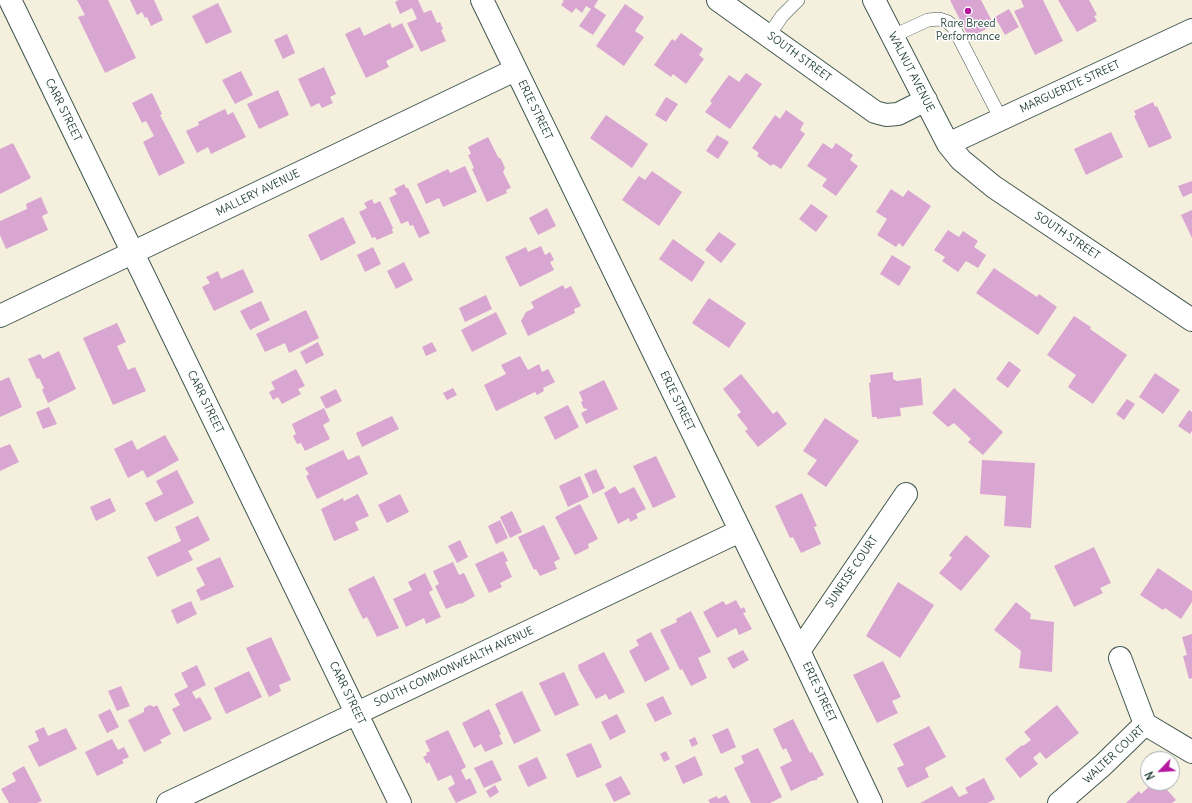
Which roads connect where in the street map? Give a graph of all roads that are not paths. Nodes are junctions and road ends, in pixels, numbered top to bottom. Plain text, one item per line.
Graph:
1 (10, 0) edge
2 (482, 0) edge
3 (718, 0) edge
4 (798, 0) edge
5 (874, 0) edge
6 (1192, 30) edge
7 (769, 35) junction
8 (893, 36) junction
9 (515, 70) junction
10 (926, 100) junction
11 (1001, 119) junction
12 (948, 144) junction
13 (133, 253) junction
14 (0, 316) edge
15 (1192, 320) edge
16 (906, 494) dead end
17 (740, 531) junction
18 (799, 651) junction
19 (1120, 658) dead end
20 (356, 713) junction
21 (1145, 724) junction
22 (1192, 752) edge
23 (168, 803) edge
24 (400, 803) edge
25 (871, 803) edge
26 (1059, 803) edge

1 - 13 street, CARR STREET
2 - 9 street, ERIE STREET
3 - 7 street, SOUTH STREET
4 - 7 lane
5 - 8 street, WALNUT AVENUE
6 - 11 street, MARGUERITE STREET
7 - 10 street, SOUTH STREET
8 - 10 street, WALNUT AVENUE
8 - 11 lane
9 - 13 street, MALLERY AVENUE
9 - 17 street, ERIE STREET
10 - 12 street, WALNUT AVENUE
11 - 12 street, MARGUERITE STREET
12 - 15 street, SOUTH STREET
13 - 14 street, MALLERY AVENUE
13 - 20 street, CARR STREET
16 - 18 street, SUNRISE COURT
17 - 18 street, ERIE STREET
17 - 20 street, SOUTH COMMONWEALTH AVENUE
18 - 25 street, ERIE STREET
19 - 21 street
20 - 23 street, SOUTH COMMONWEALTH AVENUE
20 - 24 street, CARR STREET
21 - 22 street, WALTER COURT
21 - 26 street, WALTER COURT

